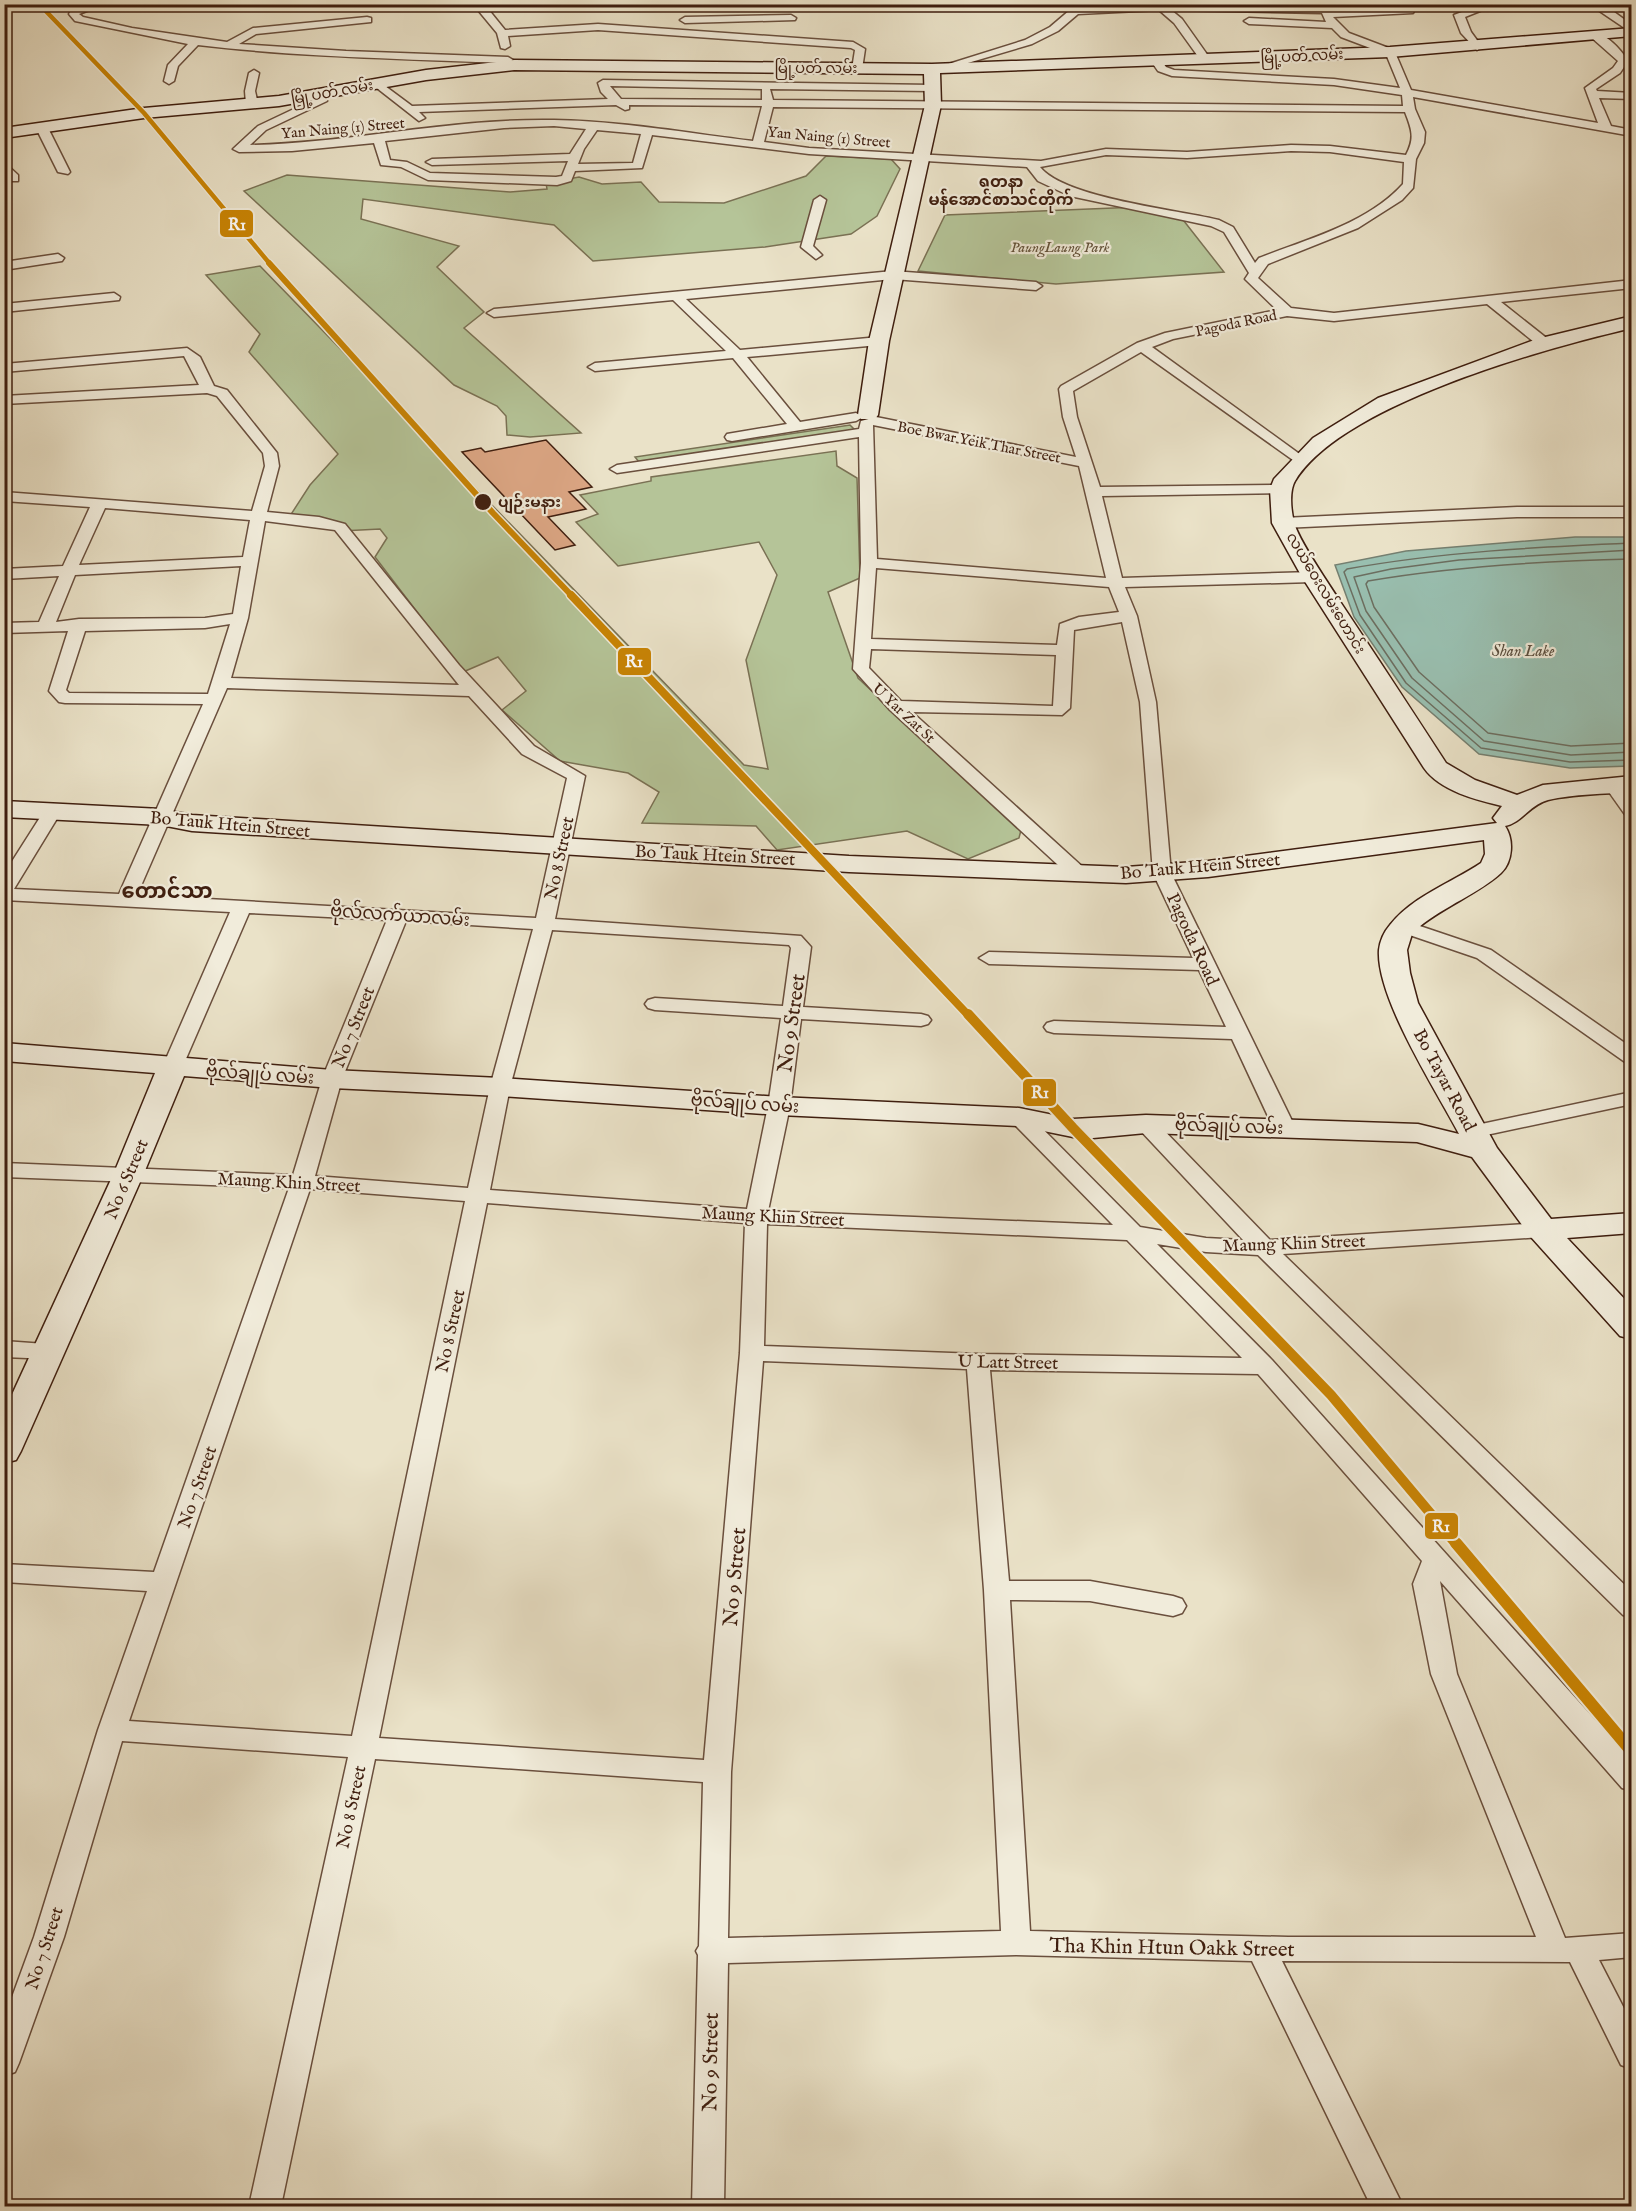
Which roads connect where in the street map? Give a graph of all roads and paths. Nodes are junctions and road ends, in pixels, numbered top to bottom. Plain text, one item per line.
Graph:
1 (175, 4) edge
2 (191, 4) edge
3 (322, 4) edge
4 (478, 4) edge
5 (788, 4) edge
6 (1479, 4) edge
7 (1208, 6) edge
8 (1599, 6) edge
9 (247, 7) junction
10 (1161, 7) junction
11 (1079, 8) edge
12 (1328, 9) edge
13 (1410, 11) dead end
14 (791, 18) junction
15 (367, 20) dead end
16 (1333, 25) junction
17 (598, 27) junction
18 (253, 31) junction
19 (1632, 31) edge
20 (502, 33) junction
21 (1596, 36) junction
22 (797, 42) junction
23 (194, 43) junction
24 (1477, 46) junction
25 (226, 47) junction
26 (1389, 52) junction
27 (1206, 60) junction
28 (1156, 61) junction
29 (511, 62) junction
30 (769, 68) junction
31 (938, 68) junction
32 (857, 69) junction
33 (254, 74) dead end
34 (169, 81) dead end
35 (377, 83) junction
36 (765, 85) junction
37 (1407, 93) junction
38 (321, 94) junction
39 (1592, 94) junction
40 (1632, 96) edge
41 (932, 97) junction
42 (618, 102) junction
43 (768, 103) junction
44 (252, 104) junction
45 (1409, 109) junction
46 (410, 110) junction
47 (644, 122) junction
48 (594, 126) junction
49 (42, 128) junction
50 (1606, 128) junction
51 (4, 133) edge
52 (439, 133) junction
53 (1632, 133) edge
54 (379, 140) junction
55 (757, 146) junction
56 (920, 159) junction
57 (1410, 159) junction
58 (573, 162) junction
59 (403, 164) junction
60 (1031, 164) junction
61 (4, 165) edge
62 (64, 172) dead end
63 (14, 178) dead end
64 (820, 200) dead end
65 (816, 255) dead end
66 (58, 258) dead end
67 (4, 266) edge
68 (1254, 271) junction
69 (893, 275) junction
70 (1632, 284) edge
71 (1036, 286) dead end
72 (676, 296) junction
73 (114, 297) dead end
74 (1491, 301) junction
75 (4, 308) edge
76 (1287, 312) junction
77 (494, 313) dead end
78 (1632, 322) edge
79 (879, 341) junction
80 (1544, 343) junction
81 (1142, 346) junction
82 (737, 354) junction
83 (595, 367) dead end
84 (4, 368) edge
85 (208, 389) junction
86 (4, 400) edge
87 (866, 422) junction
88 (797, 427) junction
89 (1300, 461) junction
90 (1083, 463) junction
91 (1281, 489) junction
92 (1094, 492) junction
93 (4, 496) edge
94 (100, 504) junction
95 (1632, 512) edge
96 (258, 516) junction
97 (1283, 523) junction
98 (250, 561) junction
99 (869, 563) junction
100 (68, 571) junction
101 (4, 574) edge
102 (1313, 577) junction
103 (1116, 583) junction
104 (1129, 616) junction
105 (240, 618) junction
106 (79, 624) junction
107 (46, 626) junction
108 (4, 628) edge
109 (861, 644) junction
110 (1063, 650) junction
111 (218, 691) junction
112 (474, 691) junction
113 (896, 706) junction
114 (1622, 785) edge
115 (1519, 802) junction
116 (4, 809) edge
117 (52, 812) junction
118 (1632, 812) edge
119 (161, 817) junction
120 (1496, 831) junction
121 (560, 847) junction
122 (1078, 873) junction
123 (1162, 873) junction
124 (4, 892) edge
125 (126, 900) junction
126 (242, 906) junction
127 (399, 915) junction
128 (544, 925) junction
129 (1402, 926) junction
130 (798, 946) joint
131 (989, 958) dead end
132 (1204, 964) junction
133 (655, 1004) dead end
134 (792, 1013) junction
135 (921, 1020) dead end
136 (1054, 1027) dead end
137 (1238, 1033) junction
138 (4, 1052) edge
139 (1632, 1058) edge
140 (172, 1068) junction
141 (332, 1079) junction
142 (500, 1087) junction
143 (1632, 1098) edge
144 (779, 1106) junction
145 (1019, 1117) junction
146 (1146, 1124) junction
147 (1284, 1127) junction
148 (1477, 1141) junction
149 (4, 1170) edge
150 (129, 1173) junction
151 (302, 1182) junction
152 (478, 1194) junction
153 (756, 1217) junction
154 (1632, 1223) edge
155 (1542, 1230) junction
156 (1132, 1233) junction
157 (1264, 1248) junction
158 (1632, 1328) edge
159 (4, 1349) edge
160 (51, 1351) junction
161 (752, 1353) junction
162 (978, 1362) junction
163 (1264, 1366) junction
164 (4, 1451) edge
165 (1435, 1560) junction
166 (4, 1574) edge
167 (164, 1582) junction
168 (997, 1590) junction
169 (1173, 1606) dead end
170 (1632, 1608) edge
171 (112, 1730) junction
172 (363, 1749) junction
173 (717, 1772) junction
174 (1632, 1780) edge
175 (1016, 1943) junction
176 (1632, 1945) edge
177 (1261, 1948) junction
178 (1567, 1950) junction
179 (711, 1951) junction
180 (1632, 2056) edge
181 (4, 2063) edge
182 (265, 2206) edge
183 (708, 2206) edge
184 (1387, 2206) edge

1 - 23 street
2 - 9 street
3 - 9 street
4 - 20 street
5 - 14 street
6 - 24 street
7 - 10 street
7 - 12 street
7 - 16 street
8 - 19 street
9 - 18 street
10 - 11 street
10 - 27 street
11 - 31 street
12 - 13 street
12 - 16 street
14 - 17 street
14 - 22 street
15 - 18 street
16 - 26 street
17 - 20 street
17 - 22 street
18 - 25 street
19 - 21 street, မြို့ပတ် လမ်း
20 - 29 street
21 - 24 street, မြို့ပတ် လမ်း
21 - 39 street
22 - 32 street
23 - 25 street
23 - 34 street
24 - 26 street, မြို့ပတ် လမ်း
25 - 29 street
26 - 27 street, မြို့ပတ် လမ်း
26 - 37 street
27 - 28 street, မြို့ပတ် လမ်း
28 - 31 street, မြို့ပတ် လမ်း
28 - 37 street
29 - 30 street, မြို့ပတ် လမ်း
29 - 35 street, မြို့ပတ် လမ်း
30 - 32 street, မြို့ပတ် လမ်း
30 - 36 street
31 - 32 street, မြို့ပတ် လမ်း
31 - 41 street
33 - 44 street
35 - 38 street, မြို့ပတ် လမ်း
35 - 46 street
36 - 41 street
36 - 42 street
36 - 43 street
37 - 45 street
37 - 50 street
38 - 44 street, မြို့ပတ် လမ်း
38 - 54 street, Yan Naing (1) Street
39 - 40 street
39 - 50 street
41 - 43 street
41 - 45 street
41 - 56 street
42 - 43 street
42 - 46 street
42 - 47 street
43 - 55 street
44 - 49 street, မြို့ပတ် လမ်း
45 - 57 street
46 - 52 street
47 - 48 street, Yan Naing (1) Street
47 - 55 street, Yan Naing (1) Street
47 - 58 street
48 - 52 street, Yan Naing (1) Street
48 - 58 street
49 - 51 street, မြို့ပတ် လမ်း
49 - 62 street
50 - 53 street
52 - 54 street, Yan Naing (1) Street
54 - 59 street
55 - 56 street, Yan Naing (1) Street
56 - 60 street, Yan Naing (1) Street
56 - 69 street
57 - 60 street, Yan Naing (1) Street
57 - 68 street
58 - 59 street
58 - 59 street
60 - 68 street
61 - 63 street
64 - 65 street
66 - 67 street
68 - 76 street
69 - 71 street
69 - 72 street
69 - 79 street
70 - 74 street, Pagoda Road
72 - 77 street
72 - 82 street
73 - 75 street
74 - 76 street, Pagoda Road
74 - 80 street
76 - 81 street, Pagoda Road
78 - 80 street
79 - 82 street
79 - 87 street
80 - 89 street
81 - 89 street
81 - 90 street, Pagoda Road
82 - 83 street
82 - 88 street
84 - 85 street
85 - 86 street
85 - 96 street
87 - 88 street
87 - 88 street
87 - 90 street, Boe Bwar Yeik Thar Street
87 - 99 street, U Yar Zat St
89 - 91 street
90 - 92 street, Pagoda Road
91 - 92 street
91 - 97 street, လယ်ဝေးလမ်းဟောင်း
92 - 103 street, Pagoda Road
93 - 94 street, No 8 Street
94 - 96 street, No 8 Street
94 - 100 street
95 - 97 street
96 - 98 street
96 - 112 street, No 8 Street
97 - 102 street, လယ်ဝေးလမ်းဟောင်း
98 - 100 street
98 - 105 street
99 - 103 street
99 - 109 street, U Yar Zat St
100 - 101 street
100 - 107 street
102 - 103 street
102 - 115 street, လယ်ဝေးလမ်းဟောင်း
103 - 104 street, Pagoda Road
104 - 110 street
104 - 123 street, Pagoda Road
105 - 106 street
105 - 111 street
106 - 107 street
106 - 111 street
107 - 108 street
109 - 110 street
109 - 113 street, U Yar Zat St
110 - 113 street
111 - 112 street
111 - 119 street
112 - 121 street, No 8 Street
113 - 122 street, U Yar Zat St
114 - 115 street
114 - 118 street
115 - 120 street
116 - 117 street, Bo Tauk Htein Street
117 - 119 street, Bo Tauk Htein Street
117 - 124 street
119 - 121 street, Bo Tauk Htein Street
119 - 125 street
120 - 123 street, Bo Tauk Htein Street
120 - 129 street
121 - 122 street, Bo Tauk Htein Street
121 - 128 street, No 8 Street
122 - 123 street, Bo Tauk Htein Street
123 - 132 street, Pagoda Road
124 - 125 street, ဗိုလ်လက်ယာလမ်း
125 - 126 street, ဗိုလ်လက်ယာလမ်း
126 - 127 street, ဗိုလ်လက်ယာလမ်း
126 - 140 street, No 6 Street
127 - 128 street, ဗိုလ်လက်ယာလမ်း
127 - 141 street, No 7 Street
128 - 130 street, ဗိုလ်လက်ယာလမ်း
128 - 142 street, No 8 Street
129 - 139 street
129 - 148 street, Bo Tayar Road
130 - 134 street, No 9 Street
131 - 132 street
132 - 137 street, Pagoda Road
133 - 134 street
134 - 135 street
134 - 144 street, No 9 Street
136 - 137 street
137 - 147 street, Pagoda Road
138 - 140 street, ဗိုလ်ချုပ် လမ်း
140 - 141 street, ဗိုလ်ချုပ် လမ်း
140 - 150 street, No 6 Street
141 - 142 street, ဗိုလ်ချုပ် လမ်း
141 - 151 street, No 7 Street
142 - 144 street, ဗိုလ်ချုပ် လမ်း
142 - 152 street, No 8 Street
143 - 148 street
144 - 145 street, ဗိုလ်ချုပ် လမ်း
144 - 153 street, No 9 Street
145 - 146 street, ဗိုလ်ချုပ် လမ်း
145 - 156 street
146 - 147 street, ဗိုလ်ချုပ် လမ်း
146 - 157 street
147 - 148 street, ဗိုလ်ချုပ် လမ်း
148 - 155 street, Bo Tayar Road
149 - 150 street, Maung Khin Street
150 - 151 street, Maung Khin Street
150 - 160 street, No 6 Street
151 - 152 street, Maung Khin Street
151 - 167 street, No 7 Street
152 - 153 street, Maung Khin Street
152 - 172 street, No 8 Street
153 - 156 street, Maung Khin Street
153 - 161 street, No 9 Street
154 - 155 street
155 - 157 street, Maung Khin Street
155 - 158 street, Bo Tayar Road
156 - 157 street, Maung Khin Street
156 - 163 street
157 - 170 street
159 - 160 street
160 - 164 street, No 6 Street
161 - 162 street, U Latt Street
161 - 173 street, No 9 Street
162 - 163 street, U Latt Street
162 - 168 street
163 - 165 street
165 - 174 street
165 - 178 street
166 - 167 street
167 - 171 street, No 7 Street
168 - 169 street
168 - 175 street
171 - 172 street
171 - 181 street, No 7 Street
172 - 173 street
172 - 182 street, No 8 Street
173 - 179 street, No 9 Street
175 - 177 street, Tha Khin Htun Oakk Street
175 - 179 street, Tha Khin Htun Oakk Street
176 - 178 street, Tha Khin Htun Oakk Street
177 - 178 street, Tha Khin Htun Oakk Street
177 - 184 street
178 - 180 street
179 - 183 street, No 9 Street

